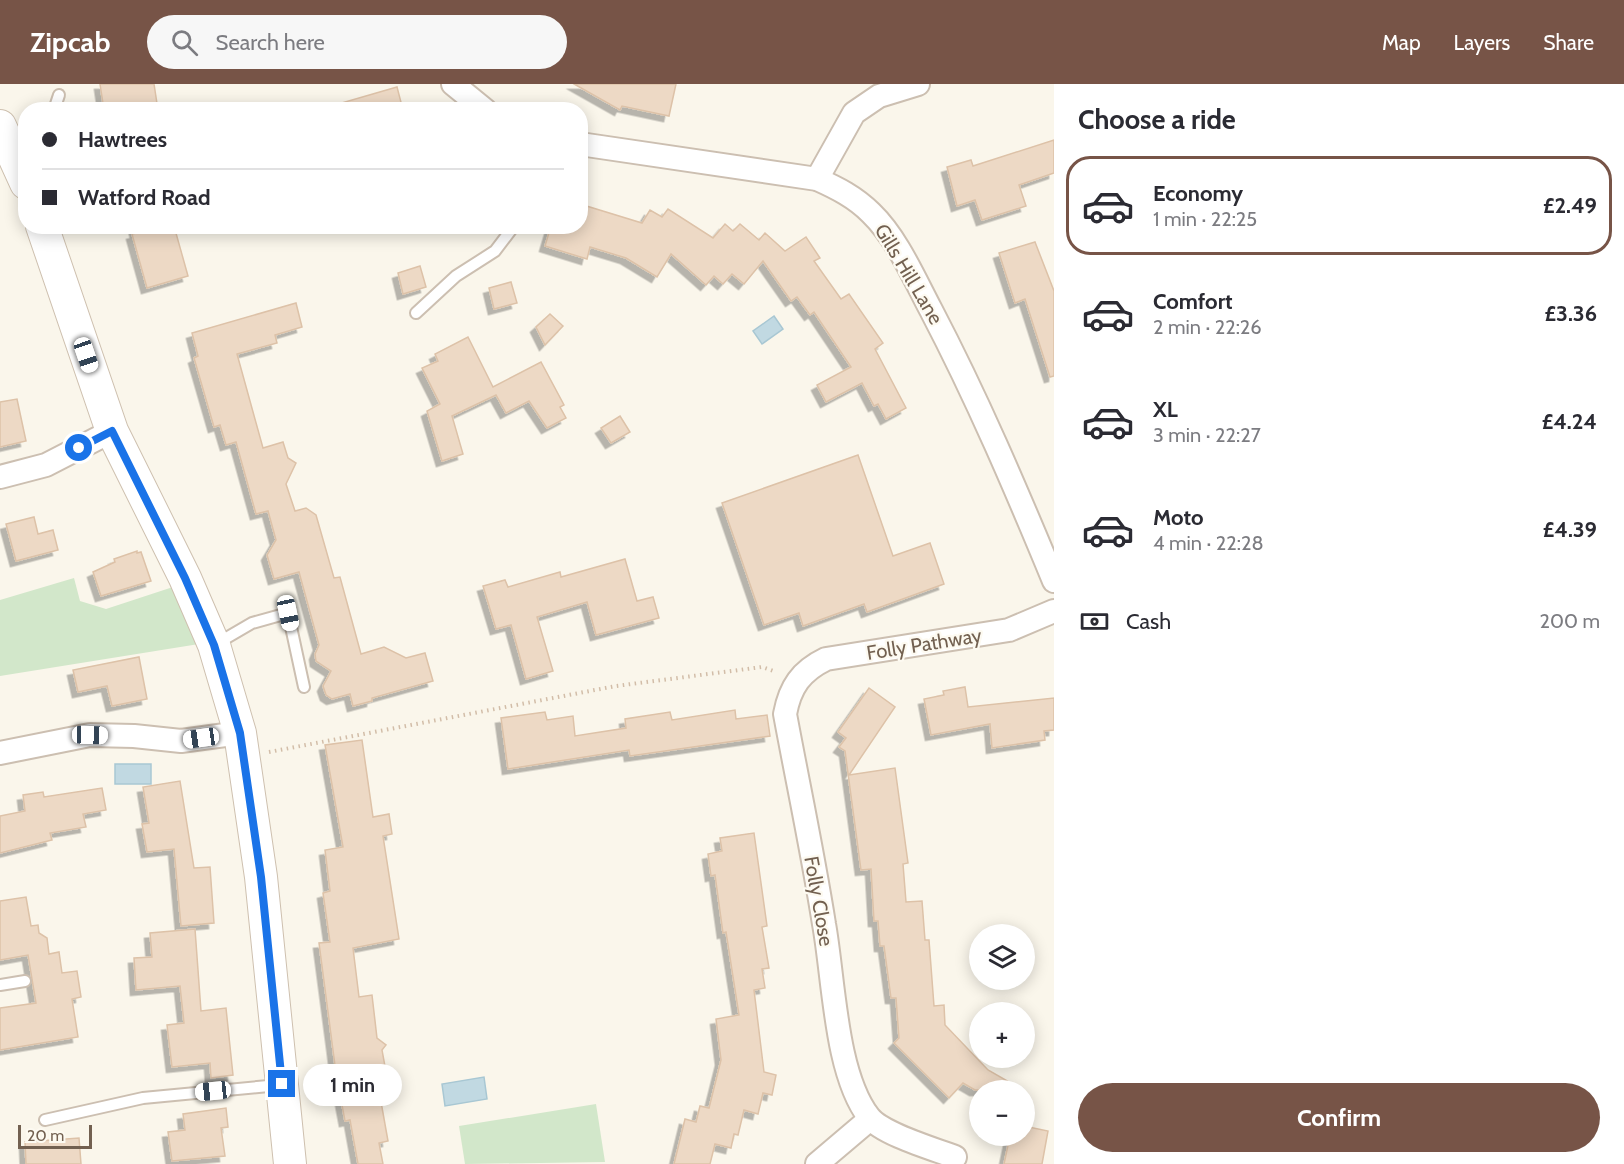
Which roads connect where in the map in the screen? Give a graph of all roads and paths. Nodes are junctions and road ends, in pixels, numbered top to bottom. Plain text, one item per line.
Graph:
1 (453, 84) edge
2 (918, 84) edge
3 (59, 95) dead end
4 (57, 102) edge
5 (475, 102) edge
6 (0, 126) edge
7 (588, 145) edge
8 (18, 165) edge
9 (817, 179) junction
10 (46, 234) edge
11 (508, 234) edge
12 (416, 313) dead end
13 (112, 431) junction
14 (0, 477) edge
15 (1054, 581) edge
16 (1054, 611) edge
17 (214, 645) junction
18 (797, 680) junction
19 (304, 687) dead end
20 (243, 745) junction
21 (0, 753) edge
22 (25, 981) dead end
23 (0, 985) edge
24 (282, 1084) junction
25 (870, 1119) junction
26 (45, 1120) dead end
27 (955, 1157) dead end
28 (290, 1164) edge
29 (817, 1164) edge

1 - 5 street
2 - 9 street
3 - 4 lane
6 - 8 main road
7 - 9 street, Gills Hill Lane
9 - 15 street, Gills Hill Lane
10 - 13 main road
11 - 12 lane
13 - 14 street
13 - 17 main road
16 - 18 street, Folly Pathway
17 - 19 lane
17 - 20 main road
18 - 20 path
18 - 25 street, Folly Close
20 - 21 street
20 - 24 main road
22 - 23 lane
24 - 26 lane
24 - 28 main road
25 - 27 street
25 - 29 street

